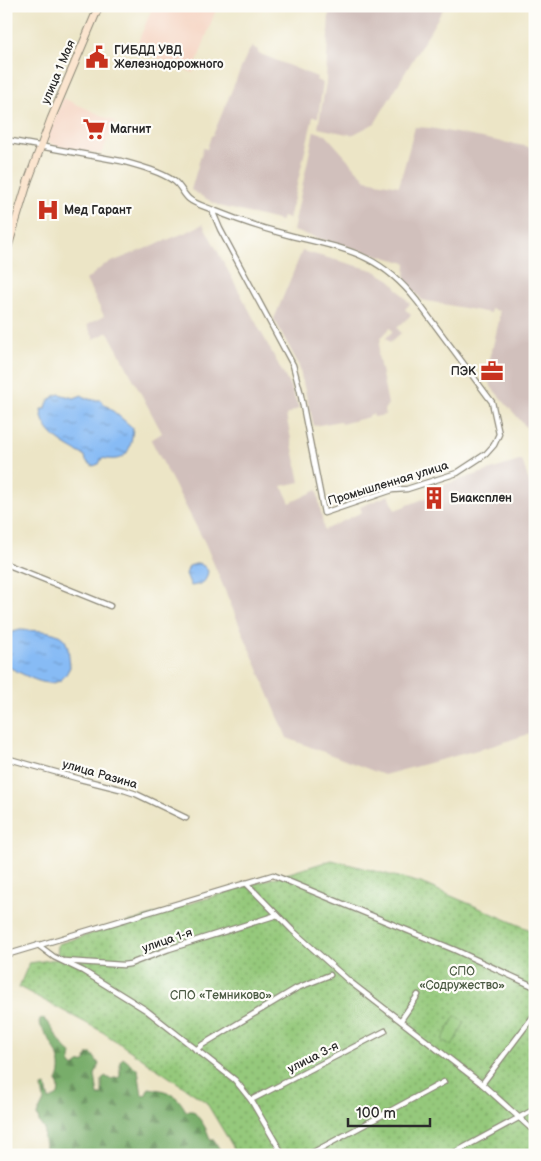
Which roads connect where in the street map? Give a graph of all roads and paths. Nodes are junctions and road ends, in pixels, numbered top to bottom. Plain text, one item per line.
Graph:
1 (99, 6) edge
2 (6, 140) edge
3 (40, 147) junction
4 (212, 210) junction
5 (7, 250) edge
6 (6, 564) edge
7 (110, 606) dead end
8 (6, 758) edge
9 (186, 818) dead end
10 (246, 883) junction
11 (277, 914) junction
12 (38, 945) junction
13 (6, 955) edge
14 (61, 960) junction
15 (330, 975) dead end
16 (535, 987) edge
17 (418, 995) dead end
18 (535, 1014) edge
19 (402, 1020) junction
20 (384, 1031) dead end
21 (196, 1050) junction
22 (444, 1082) dead end
23 (482, 1084) junction
24 (251, 1100) junction
25 (535, 1109) edge
26 (520, 1118) junction
27 (535, 1132) edge
28 (283, 1155) edge
29 (308, 1155) edge
30 (450, 1155) edge

1 - 3 street, улица 1 Мая
2 - 3 street, Промышленная улица
3 - 4 street, Промышленная улица
3 - 5 street, улица 1 Мая
4 - 4 street, Промышленная улица
6 - 7 street
8 - 9 street, улица Разина
10 - 11 street
10 - 12 street
10 - 16 street
11 - 14 street, улица 1-я
11 - 19 street
12 - 13 street
12 - 14 street
14 - 21 street
15 - 21 street
17 - 19 street
18 - 23 street
19 - 23 street
20 - 24 street, улица 3-я
21 - 24 street
22 - 29 street
23 - 26 street
24 - 28 street
25 - 26 street
26 - 27 street
26 - 30 street

